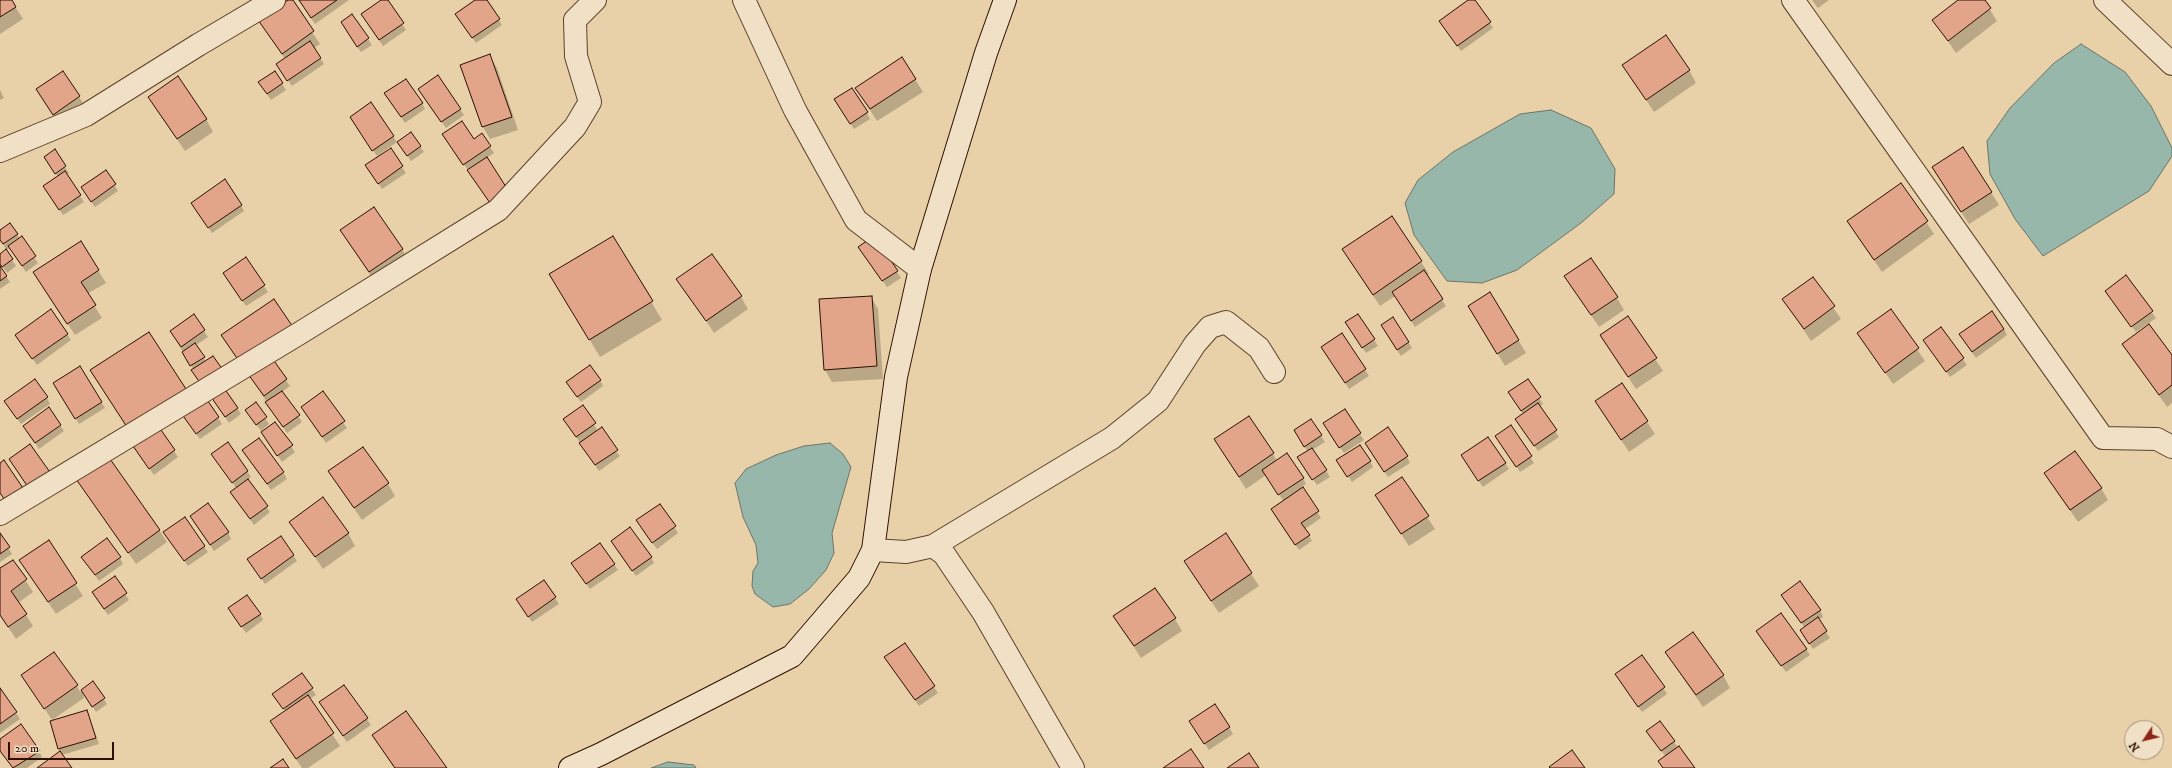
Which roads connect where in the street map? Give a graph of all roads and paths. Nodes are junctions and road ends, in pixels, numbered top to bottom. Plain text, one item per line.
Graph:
1 (274, 0) edge
2 (595, 0) edge
3 (744, 0) edge
4 (1005, 0) edge
5 (1794, 0) edge
6 (2105, 0) edge
7 (2172, 64) edge
8 (0, 151) edge
9 (920, 269) junction
10 (1274, 372) dead end
11 (2172, 446) edge
12 (0, 514) edge
13 (933, 546) junction
14 (873, 550) junction
15 (570, 768) edge
16 (1073, 768) edge

1 - 8 street
2 - 12 street
3 - 9 street
4 - 9 street
5 - 11 street
6 - 7 street
9 - 14 street
10 - 13 street
13 - 14 street
13 - 16 street
14 - 15 street

